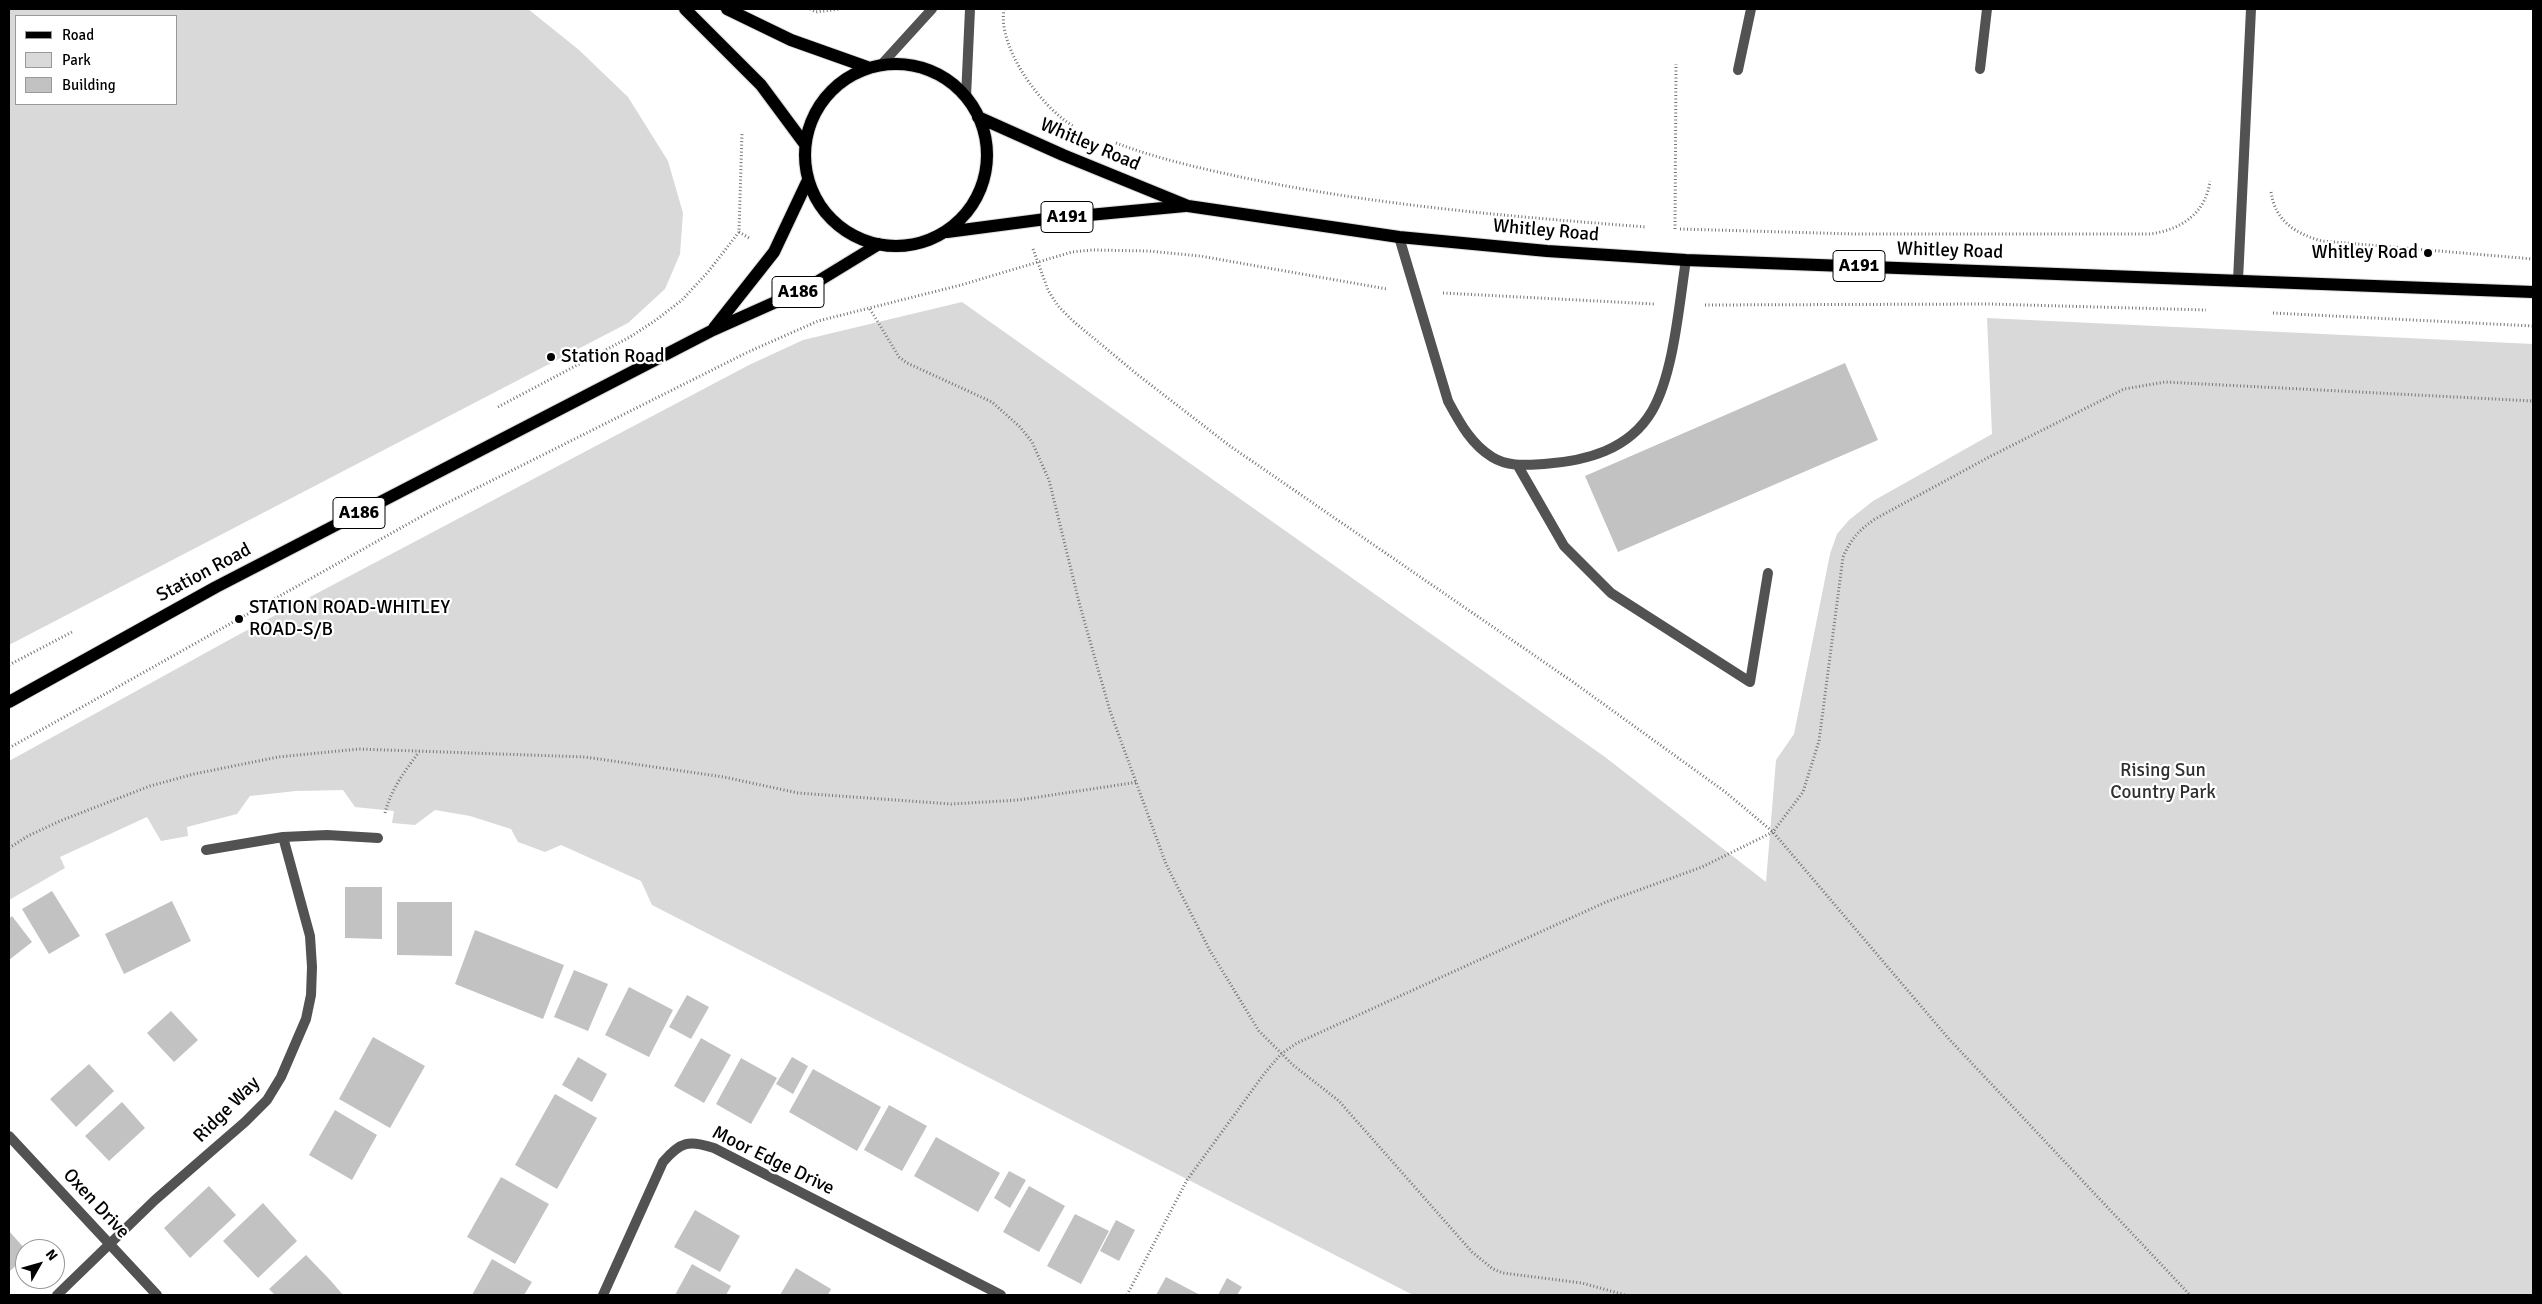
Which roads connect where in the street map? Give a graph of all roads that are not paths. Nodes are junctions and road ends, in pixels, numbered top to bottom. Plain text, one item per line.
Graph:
1 (685, 9) edge
2 (727, 9) edge
3 (932, 9) edge
4 (970, 9) edge
5 (1751, 9) edge
6 (1987, 9) edge
7 (2251, 9) edge
8 (881, 65) junction
9 (866, 67) junction
10 (1980, 69) dead end
11 (1738, 70) dead end
12 (966, 97) junction
13 (978, 117) junction
14 (804, 143) junction
15 (807, 182) junction
16 (1188, 206) junction
17 (946, 232) junction
18 (1399, 236) junction
19 (879, 244) junction
20 (1686, 260) junction
21 (2238, 280) junction
22 (2533, 292) edge
23 (712, 330) junction
24 (1518, 466) junction
25 (1768, 573) dead end
26 (9, 702) edge
27 (283, 837) junction
28 (378, 838) road end
29 (206, 850) dead end
30 (9, 1136) edge
31 (109, 1244) junction
32 (57, 1295) edge
33 (157, 1295) edge
34 (602, 1295) edge
35 (1001, 1295) edge

1 - 14 main road
2 - 9 main road, A191
3 - 8 street
4 - 12 street
5 - 11 street
6 - 10 street
7 - 21 street
8 - 9 main road, A191
8 - 12 main road, A191
9 - 14 main road, A191
12 - 13 main road, A191
13 - 16 main road, Whitley Road / A191
13 - 17 main road, A191
14 - 15 main road, A191
15 - 19 main road, A191
15 - 23 main road, Station Road / A186
16 - 17 main road, Whitley Road / A191
16 - 18 main road, Whitley Road / A191
17 - 19 main road, A191
18 - 20 main road, Whitley Road / A191
18 - 24 street
19 - 23 main road, Station Road / A186
20 - 21 main road, Whitley Road / A191
20 - 24 street
21 - 22 main road, Whitley Road / A191
23 - 26 main road, Station Road / A186
24 - 25 street
27 - 28 street
27 - 29 street
27 - 31 street, Ridge Way
30 - 31 street, Oxen Drive
31 - 32 street, Ridge Way
31 - 33 street, Oxen Drive
34 - 35 street, Moor Edge Drive

